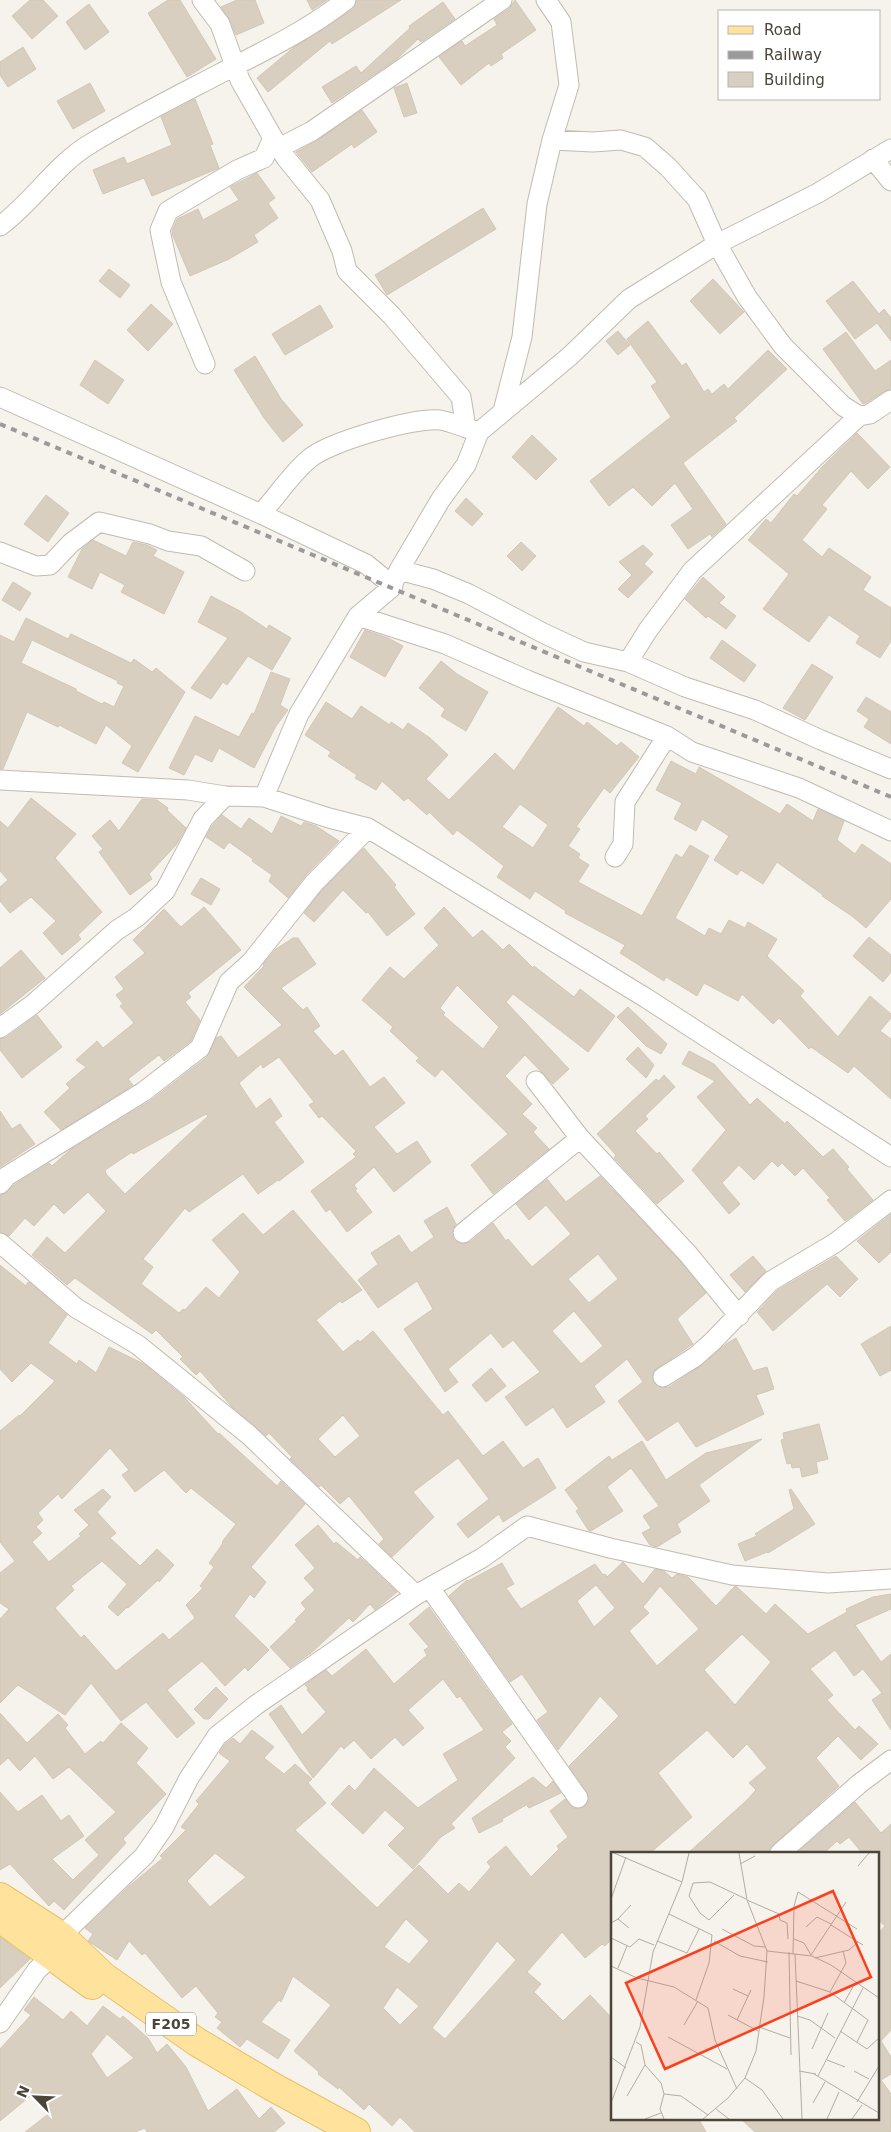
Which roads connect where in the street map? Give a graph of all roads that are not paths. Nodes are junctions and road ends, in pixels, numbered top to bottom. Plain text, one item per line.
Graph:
1 (202, 0) edge
2 (346, 0) edge
3 (502, 0) edge
4 (546, 0) edge
5 (235, 66) junction
6 (552, 140) junction
7 (276, 143) junction
8 (891, 149) edge
9 (873, 159) junction
10 (891, 181) edge
11 (0, 226) edge
12 (717, 244) junction
13 (205, 364) dead end
14 (0, 397) edge
15 (891, 400) edge
16 (503, 411) junction
17 (859, 416) junction
18 (472, 430) junction
19 (262, 514) junction
20 (0, 552) edge
21 (245, 571) dead end
22 (396, 578) junction
23 (358, 616) junction
24 (628, 662) junction
25 (667, 736) junction
26 (891, 769) edge
27 (0, 780) edge
28 (225, 796) junction
29 (264, 797) junction
30 (368, 828) junction
31 (891, 831) edge
32 (615, 857) dead end
33 (0, 1028) edge
34 (536, 1081) dead end
35 (580, 1138) junction
36 (889, 1153) edge
37 (0, 1184) edge
38 (891, 1200) edge
39 (463, 1233) dead end
40 (0, 1244) edge
41 (739, 1316) junction
42 (663, 1377) dead end
43 (891, 1580) edge
44 (423, 1592) junction
45 (891, 1760) edge
46 (578, 1798) dead end
47 (781, 1852) edge
48 (0, 1897) edge
49 (0, 1918) edge
50 (56, 1946) junction
51 (0, 2023) edge
52 (323, 2132) edge
53 (356, 2132) edge

1 - 5 street
2 - 5 street
3 - 7 street
4 - 6 street
5 - 7 street
5 - 11 street
6 - 12 street
6 - 16 street
7 - 13 street
7 - 18 street
8 - 9 street
9 - 10 street
9 - 12 street
12 - 16 street
12 - 17 street
14 - 19 street
15 - 17 street
16 - 18 street
17 - 24 street
18 - 19 street
18 - 22 street
19 - 22 street
20 - 21 street
22 - 23 street
22 - 24 street
23 - 25 street
23 - 29 street
24 - 26 street
25 - 31 street
25 - 32 street
27 - 28 street
28 - 29 street
28 - 33 street
29 - 30 street
30 - 36 street
30 - 37 street
34 - 35 street
35 - 39 street
35 - 41 street
38 - 41 street
40 - 44 street
41 - 42 street
43 - 44 street
44 - 46 street
44 - 50 street
45 - 47 street
48 - 50 main road, F205
49 - 50 main road, F205
50 - 51 street
50 - 52 main road, F205
50 - 53 main road, F205

